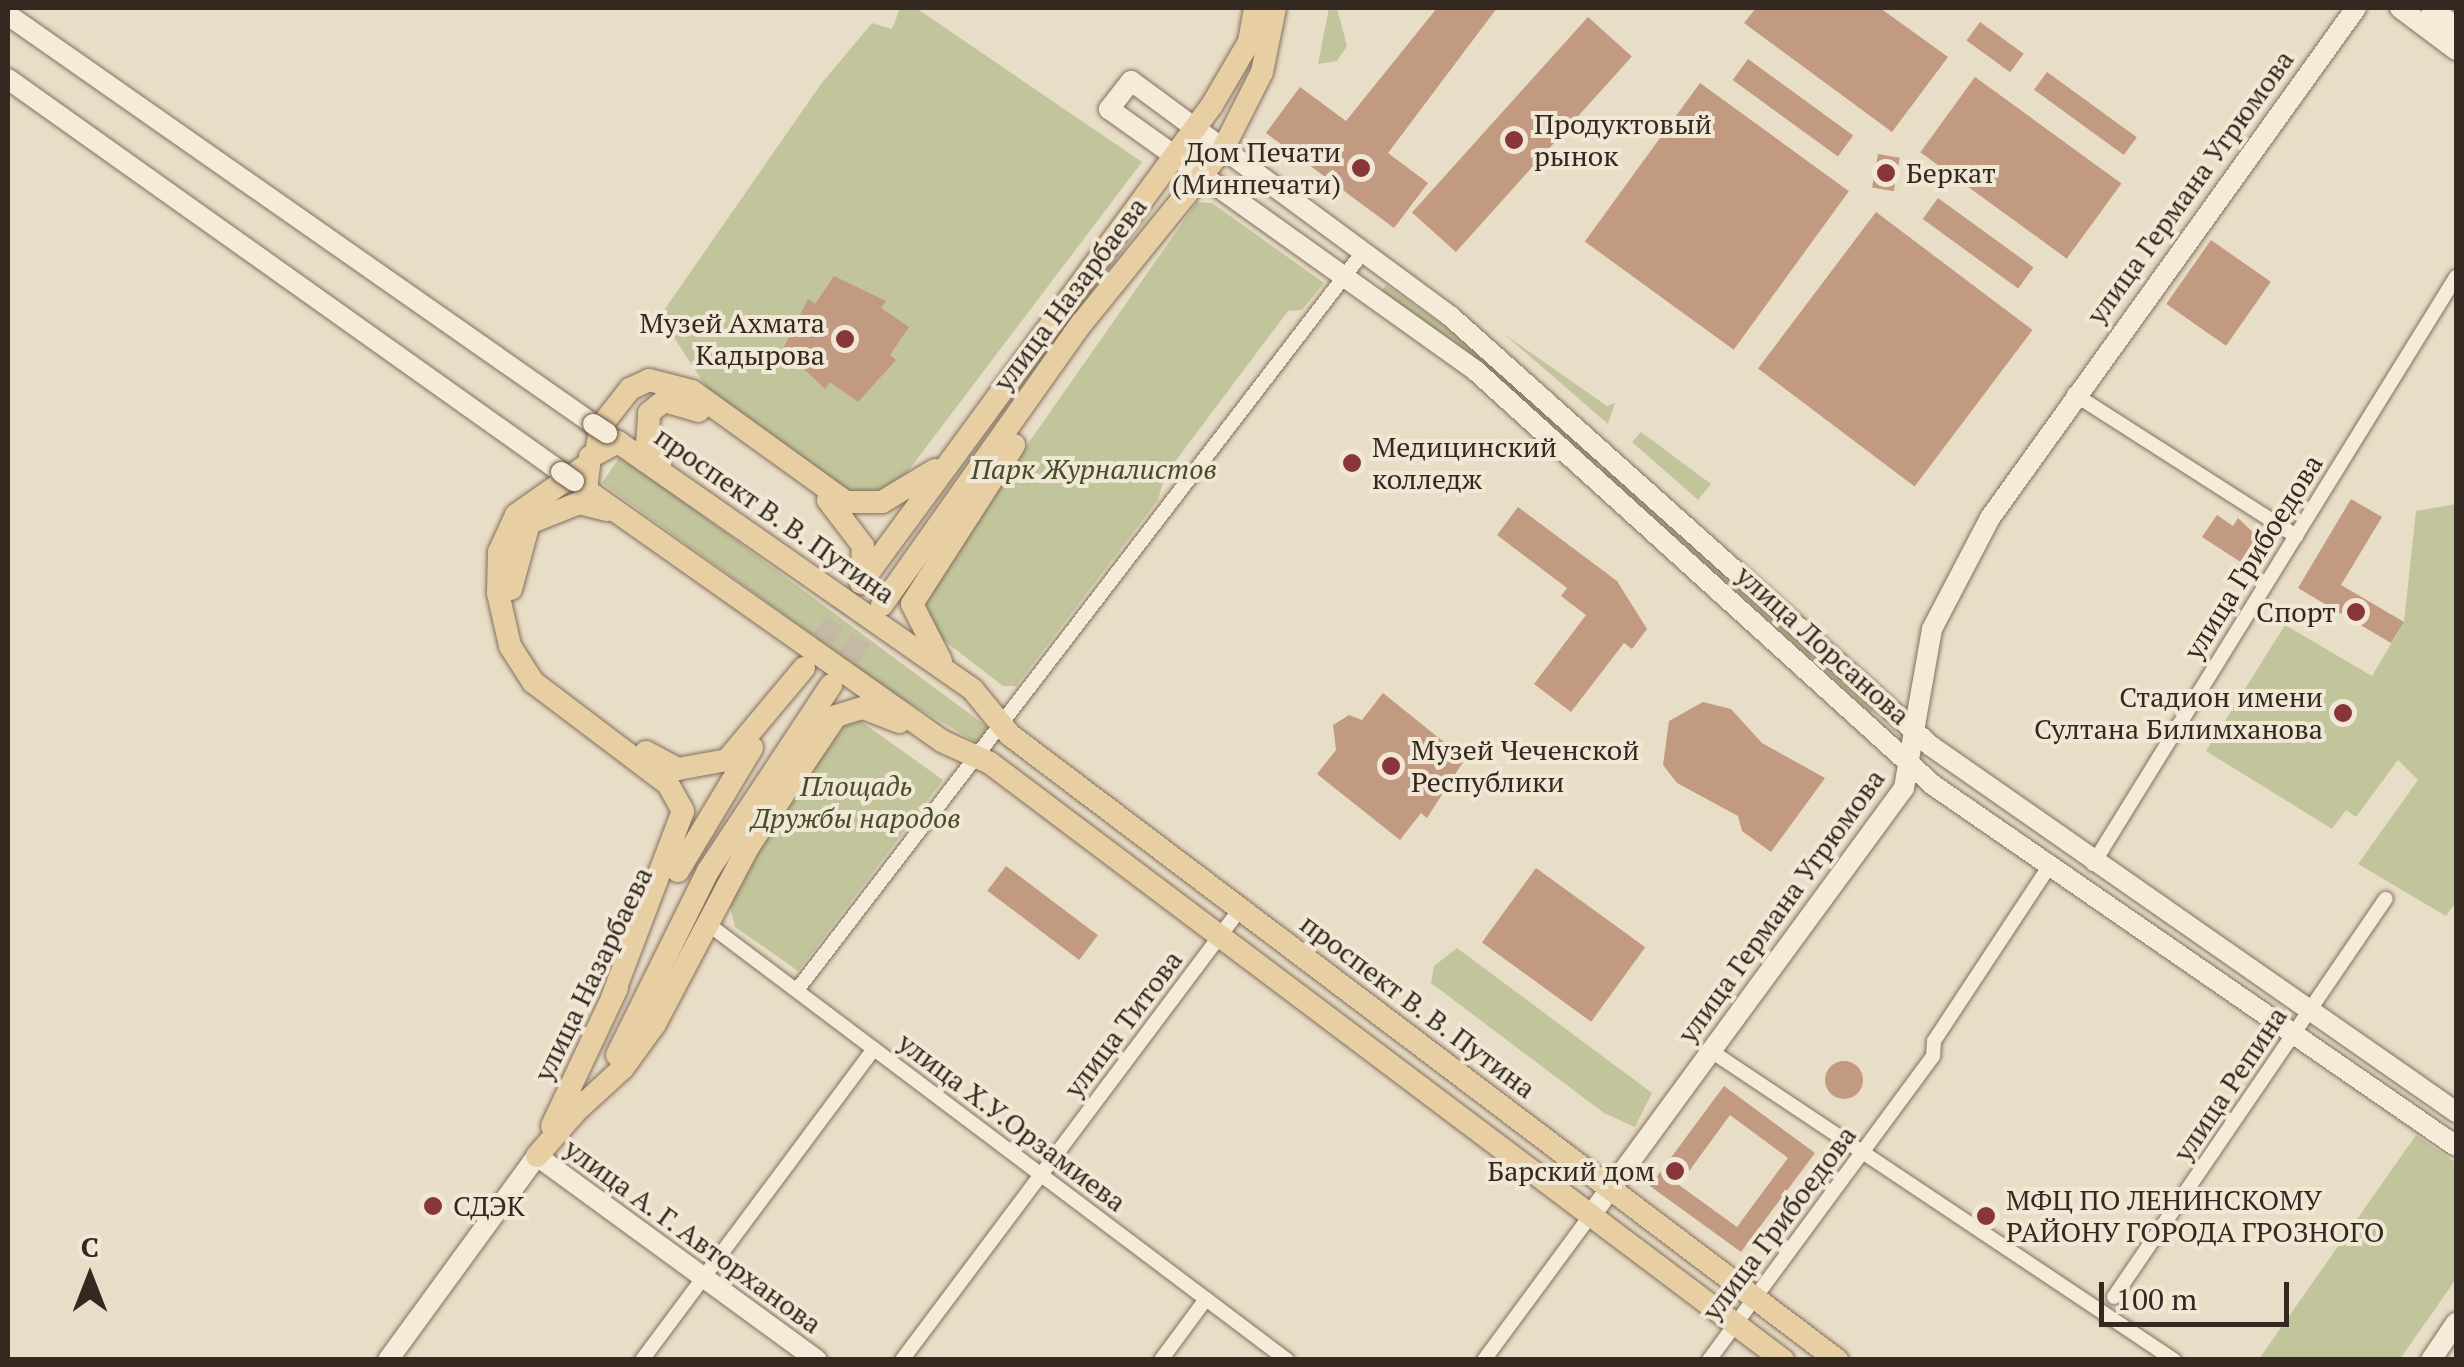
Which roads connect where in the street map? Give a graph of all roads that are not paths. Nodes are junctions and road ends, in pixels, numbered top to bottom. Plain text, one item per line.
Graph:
1 (1255, 8) edge
2 (1275, 8) edge
3 (2356, 8) edge
4 (2400, 8) edge
5 (2430, 8) edge
6 (8, 14) edge
7 (2456, 27) edge
8 (2456, 50) edge
9 (8, 79) edge
10 (1196, 128) junction
11 (1223, 149) junction
12 (1174, 156) junction
13 (1200, 172) junction
14 (1364, 252) junction
15 (1346, 275) junction
16 (2456, 278) edge
17 (1098, 302) junction
18 (2074, 394) junction
19 (590, 457) junction
20 (950, 459) junction
21 (665, 474) junction
22 (620, 513) junction
23 (2296, 536) junction
24 (882, 605) tunnel mouth
25 (952, 675) junction
26 (831, 685) tunnel mouth
27 (998, 721) junction
28 (1912, 723) junction
29 (942, 741) junction
30 (974, 756) junction
31 (1912, 768) junction
32 (2092, 864) junction
33 (2050, 866) junction
34 (2386, 899) dead end
35 (1240, 909) junction
36 (708, 924) junction
37 (1220, 935) junction
38 (797, 990) junction
39 (612, 998) junction
40 (2310, 1012) junction
41 (2294, 1034) junction
42 (874, 1049) junction
43 (1711, 1051) junction
44 (2456, 1112) edge
45 (574, 1113) junction
46 (2456, 1146) edge
47 (1866, 1150) junction
48 (537, 1156) junction
49 (1041, 1176) junction
50 (1609, 1188) junction
51 (1591, 1214) junction
52 (703, 1277) junction
53 (1754, 1297) junction
54 (2114, 1297) dead end
55 (1206, 1299) junction
56 (1734, 1323) junction
57 (2456, 1323) edge
58 (388, 1360) edge
59 (642, 1360) edge
60 (817, 1360) edge
61 (902, 1360) edge
62 (1162, 1360) edge
63 (1287, 1360) edge
64 (1484, 1360) edge
65 (1708, 1360) edge
66 (1783, 1360) edge
67 (1837, 1360) edge
68 (2174, 1360) edge
69 (2432, 1360) edge

1 - 10 main road, улица Назарбаева
2 - 11 main road, улица Назарбаева
3 - 18 main road, улица Германа Угрюмова
4 - 8 main road
5 - 7 main road
6 - 19 main road
9 - 19 main road
10 - 11 main road, улица Лорсанова
10 - 12 main road, улица Назарбаева
10 - 12 main road, улица Лорсанова
11 - 13 main road, улица Назарбаева
11 - 14 main road, улица Лорсанова
12 - 13 main road, улица Лорсанова
12 - 20 main road, улица Назарбаева
13 - 15 main road, улица Лорсанова
13 - 17 main road, улица Назарбаева
14 - 15 street
14 - 28 main road, улица Лорсанова
15 - 27 street
15 - 31 main road, улица Лорсанова
16 - 23 street, улица Грибоедова
17 - 24 main road, улица Назарбаева
17 - 25 main road
18 - 23 street
18 - 28 main road, улица Германа Угрюмова
19 - 20 main road
19 - 21 main road, проспект В. В. Путина
19 - 22 main road
19 - 39 main road
20 - 21 main road, улица Назарбаева
21 - 25 main road, проспект В. В. Путина
22 - 29 main road
22 - 39 main road, улица Назарбаева
23 - 32 street, улица Грибоедова
25 - 27 main road, проспект В. В. Путина
26 - 45 main road, улица Назарбаева
27 - 30 street
27 - 35 main road, проспект В. В. Путина
28 - 31 main road, улица Германа Угрюмова
28 - 32 main road, улица Лорсанова
29 - 30 main road
29 - 36 main road
30 - 37 main road
30 - 38 street
31 - 33 main road, улица Лорсанова
31 - 43 main road, улица Германа Угрюмова
32 - 40 main road, улица Лорсанова
33 - 41 main road, улица Лорсанова
33 - 47 street, улица Грибоедова
34 - 40 street, улица Репина
35 - 37 street, улица Титова
35 - 50 main road, проспект В. В. Путина
36 - 38 street, улица Х.У.Орзамиева
36 - 45 main road
37 - 49 street, улица Титова
37 - 51 main road
38 - 42 street, улица Х.У.Орзамиева
39 - 48 main road, улица Назарбаева
40 - 41 street, улица Репина
40 - 44 main road, улица Лорсанова
41 - 46 main road, улица Лорсанова
41 - 54 street, улица Репина
42 - 49 street, улица Х.У.Орзамиева
42 - 52 street
43 - 47 street
43 - 50 main road, улица Германа Угрюмова
45 - 48 main road, улица Назарбаева
47 - 53 street, улица Грибоедова
47 - 68 street
48 - 52 main road, улица А. Г. Авторханова
48 - 58 main road, улица Назарбаева
49 - 55 street, улица Х.У.Орзамиева
49 - 61 street, улица Титова
50 - 51 main road, улица Германа Угрюмова
50 - 53 main road, проспект В. В. Путина
51 - 56 main road
51 - 64 street, улица Германа Угрюмова
52 - 59 street
52 - 60 main road, улица А. Г. Авторханова
53 - 56 street, улица Грибоедова
53 - 67 main road, проспект В. В. Путина
55 - 62 street
55 - 63 street, улица Х.У.Орзамиева
56 - 65 street, улица Грибоедова
56 - 66 main road
57 - 69 main road

